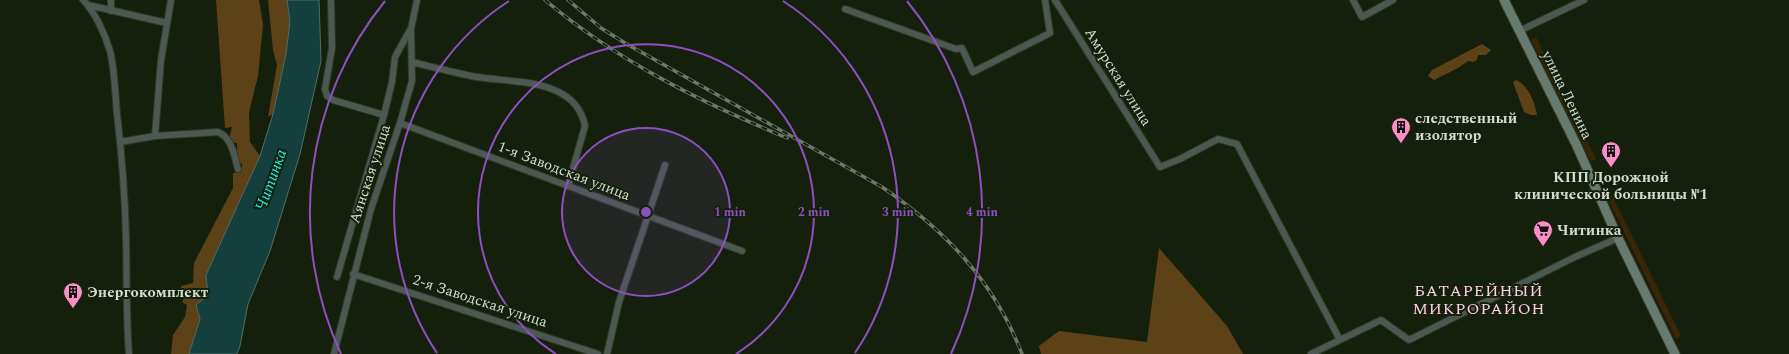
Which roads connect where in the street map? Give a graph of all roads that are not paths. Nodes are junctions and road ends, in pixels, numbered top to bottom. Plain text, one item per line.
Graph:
1 (83, 0) edge
2 (110, 0) edge
3 (171, 0) edge
4 (331, 0) edge
5 (417, 0) edge
6 (1046, 0) edge
7 (1055, 0) edge
8 (1353, 0) edge
9 (1393, 0) edge
10 (1504, 0) edge
11 (1584, 0) edge
12 (88, 5) junction
13 (845, 9) dead end
14 (111, 11) junction
15 (167, 23) junction
16 (411, 29) junction
17 (1520, 31) junction
18 (412, 62) junction
19 (384, 115) junction
20 (400, 123) junction
21 (155, 136) junction
22 (120, 142) junction
23 (665, 165) dead end
24 (238, 169) dead end
25 (568, 186) junction
26 (648, 216) junction
27 (1618, 238) junction
28 (742, 251) dead end
29 (354, 274) junction
30 (337, 277) dead end
31 (1340, 340) junction
32 (589, 352) edge
33 (129, 354) edge
34 (334, 354) edge
35 (598, 354) edge
36 (607, 354) edge
37 (1310, 354) edge
38 (1676, 354) edge

1 - 12 street
2 - 14 street
3 - 15 street
4 - 19 street
5 - 16 street, Аянская улица
6 - 13 street
7 - 31 street, Амурская улица
8 - 9 street
10 - 17 main road, улица Ленина
11 - 17 street
12 - 14 street
12 - 22 street
14 - 15 street
15 - 21 street
16 - 18 street, Аянская улица
16 - 19 street
17 - 27 main road, улица Ленина
18 - 20 street, Аянская улица
18 - 25 street
19 - 30 street
20 - 25 street, 1-я Заводская улица
20 - 29 street, Аянская улица
21 - 22 street
21 - 24 street
22 - 33 street
23 - 26 street
25 - 26 street, 1-я Заводская улица
26 - 28 street, 1-я Заводская улица
26 - 36 street
27 - 31 street
27 - 38 main road, улица Ленина
29 - 32 street, 2-я Заводская улица
29 - 34 street, Аянская улица
31 - 37 street
32 - 35 street, 2-я Заводская улица

